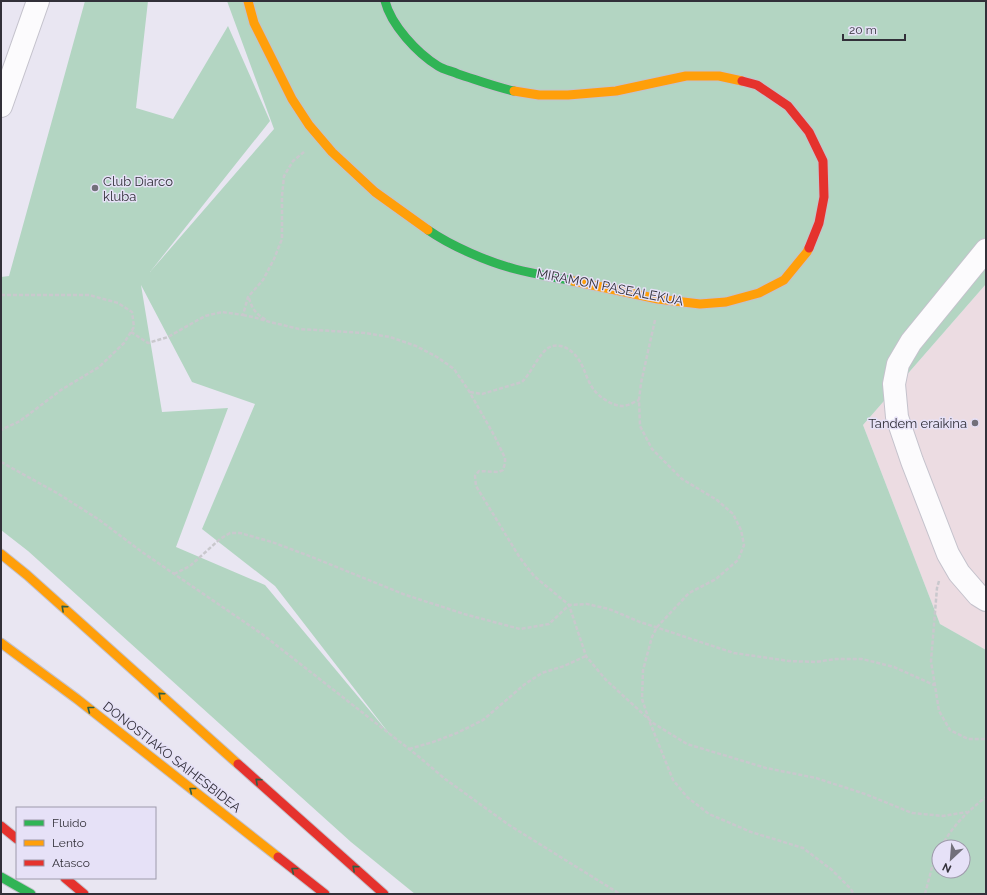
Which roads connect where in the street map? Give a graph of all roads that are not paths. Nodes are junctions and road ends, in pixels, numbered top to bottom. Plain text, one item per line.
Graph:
1 (38, 1) edge
2 (248, 1) edge
3 (385, 1) edge
4 (1, 106) edge
5 (986, 250) edge
6 (1, 554) edge
7 (986, 600) edge
8 (1, 644) edge
9 (1, 826) edge
10 (16, 838) edge
11 (1, 877) edge
12 (66, 879) edge
13 (31, 894) edge
14 (84, 894) edge
15 (325, 894) edge
16 (384, 894) edge

1 - 4 street
2 - 3 main road, MIRAMON PASEALEKUA
5 - 7 street
16 -> 6 main road
15 -> 8 main road, DONOSTIAKO SAIHESBIDEA
9 - 10 main road
11 - 13 main road
12 - 14 main road

